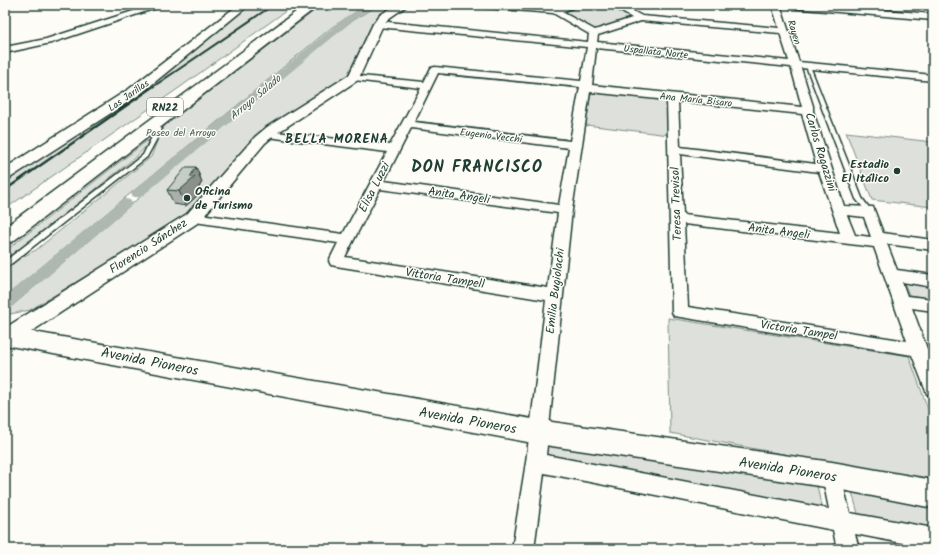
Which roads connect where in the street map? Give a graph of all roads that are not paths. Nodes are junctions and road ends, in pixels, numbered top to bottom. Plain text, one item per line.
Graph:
1 (160, 5) edge
2 (244, 5) edge
3 (304, 5) edge
4 (313, 5) edge
5 (403, 5) edge
6 (486, 5) edge
7 (575, 5) edge
8 (614, 5) edge
9 (776, 5) edge
10 (790, 5) edge
11 (828, 6) edge
12 (555, 11) junction
13 (933, 17) edge
14 (640, 18) junction
15 (378, 24) junction
16 (784, 32) junction
17 (593, 39) junction
18 (5, 50) edge
19 (794, 65) junction
20 (808, 66) junction
21 (354, 76) junction
22 (431, 77) junction
23 (933, 78) edge
24 (586, 88) junction
25 (195, 93) junction
26 (672, 96) junction
27 (807, 111) junction
28 (408, 121) junction
29 (159, 128) junction
30 (267, 134) junction
31 (576, 142) junction
32 (393, 149) junction
33 (674, 150) junction
34 (824, 169) junction
35 (5, 175) edge
36 (376, 184) junction
37 (565, 210) junction
38 (839, 210) junction
39 (868, 211) junction
40 (193, 218) junction
41 (677, 219) junction
42 (5, 224) edge
43 (5, 237) edge
44 (347, 239) junction
45 (849, 239) junction
46 (880, 240) junction
47 (933, 245) edge
48 (5, 247) edge
49 (336, 261) joint
50 (5, 265) edge
51 (892, 275) junction
52 (933, 281) edge
53 (554, 295) junction
54 (901, 301) junction
55 (933, 305) edge
56 (680, 312) joint
57 (6, 336) edge
58 (918, 349) junction
59 (933, 389) edge
60 (538, 432) junction
61 (536, 462) junction
62 (832, 475) junction
63 (933, 494) edge
64 (842, 522) junction
65 (933, 539) edge
66 (523, 549) edge
67 (848, 549) edge

1 - 18 street
2 - 35 street, Las Jarillas
3 - 42 highway, RN22
4 - 25 highway, RN22
5 - 15 street
6 - 12 street
7 - 12 street
8 - 14 street
9 - 16 street, Rayen
10 - 11 street
11 - 13 street
12 - 17 street
14 - 16 street
14 - 17 street
15 - 17 street, Uspallata Norte
15 - 21 street
16 - 19 street, Rayen
17 - 19 street, Uspallata Norte
17 - 24 street, Emilia Bugiolachi
19 - 20 street, Uspallata Norte
19 - 27 street, Carlos Ragazzini
20 - 23 street, Uspallata Norte
20 - 39 lane
21 - 22 street, Ana María Bisaro
21 - 30 street, Florencio Sánchez
22 - 24 street, Ana María Bisaro
22 - 28 street, Elisa Luzzi
24 - 26 street, Ana María Bisaro
24 - 31 street, Emilia Bugiolachi
25 - 29 highway
25 - 43 highway, RN22
26 - 27 street, Ana María Bisaro
26 - 33 street, Teresa Trevisol
27 - 34 street, Carlos Ragazzini
28 - 31 street, Eugenio Vecchi
28 - 32 street, Elisa Luzzi
29 - 48 highway
29 - 50 lane
30 - 32 street
30 - 40 street, Florencio Sánchez
31 - 37 street, Emilia Bugiolachi
32 - 36 street, Elisa Luzzi
33 - 34 street
33 - 41 street, Teresa Trevisol
34 - 38 street, Carlos Ragazzini
36 - 37 street, Anita Angeli
36 - 44 street, Elisa Luzzi
37 - 53 street, Emilia Bugiolachi
38 - 39 street
38 - 45 street, Carlos Ragazzini
39 - 46 street
40 - 44 street
40 - 57 street, Florencio Sánchez
41 - 45 street, Anita Angeli
41 - 56 street, Teresa Trevisol
44 - 49 street, Elisa Luzzi
45 - 46 street, Anita Angeli
46 - 47 street, Anita Angeli
46 - 51 street
49 - 53 street, Vittoria Tampell
51 - 52 street
51 - 54 street
53 - 60 street, Emilia Bugiolachi
54 - 55 street
54 - 58 street
56 - 58 street, Victoria Tampel
57 - 60 main road, Avenida Pioneros
58 - 59 street
60 - 61 street, Emilia Bugiolachi
60 - 62 main road, Avenida Pioneros
61 - 64 street
61 - 66 street, Emilia Bugiolachi
62 - 63 main road, Avenida Pioneros
62 - 64 street
64 - 65 street
64 - 67 street

